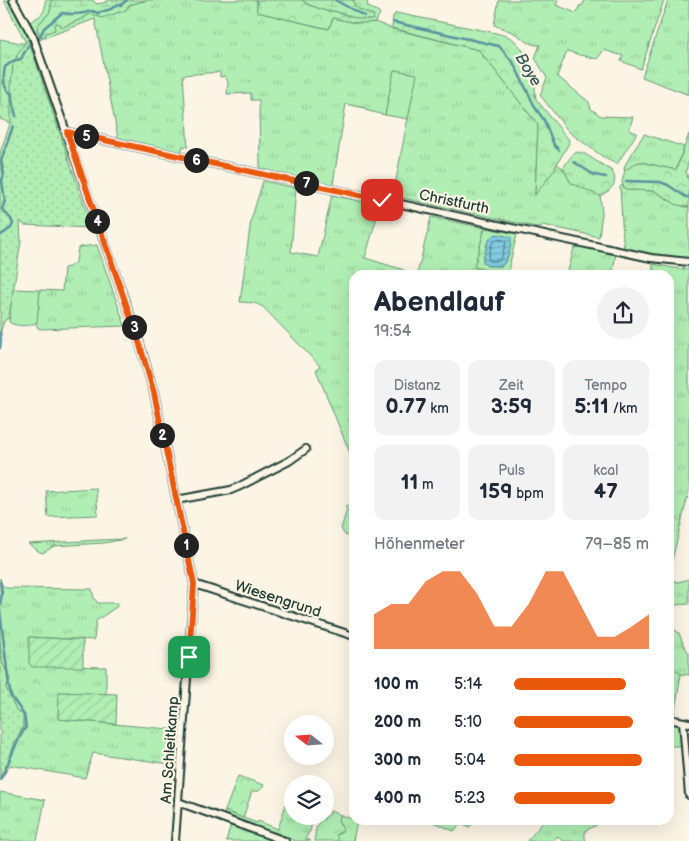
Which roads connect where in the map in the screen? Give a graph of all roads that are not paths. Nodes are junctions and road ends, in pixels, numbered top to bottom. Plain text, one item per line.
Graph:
1 (13, 0) edge
2 (67, 132) junction
3 (689, 262) edge
4 (306, 449) dead end
5 (176, 500) junction
6 (194, 584) junction
7 (349, 634) edge
8 (686, 722) edge
9 (689, 795) edge
10 (178, 802) junction
11 (175, 841) edge
12 (285, 841) edge

1 - 2 street, Am Schleitkamp
2 - 3 street, Christfurth
2 - 5 street, Am Schleitkamp
4 - 5 street
5 - 6 street, Am Schleitkamp
6 - 7 street, Wiesengrund
6 - 10 street, Am Schleitkamp
8 - 9 street
10 - 11 street, Am Schleitkamp
10 - 12 street

